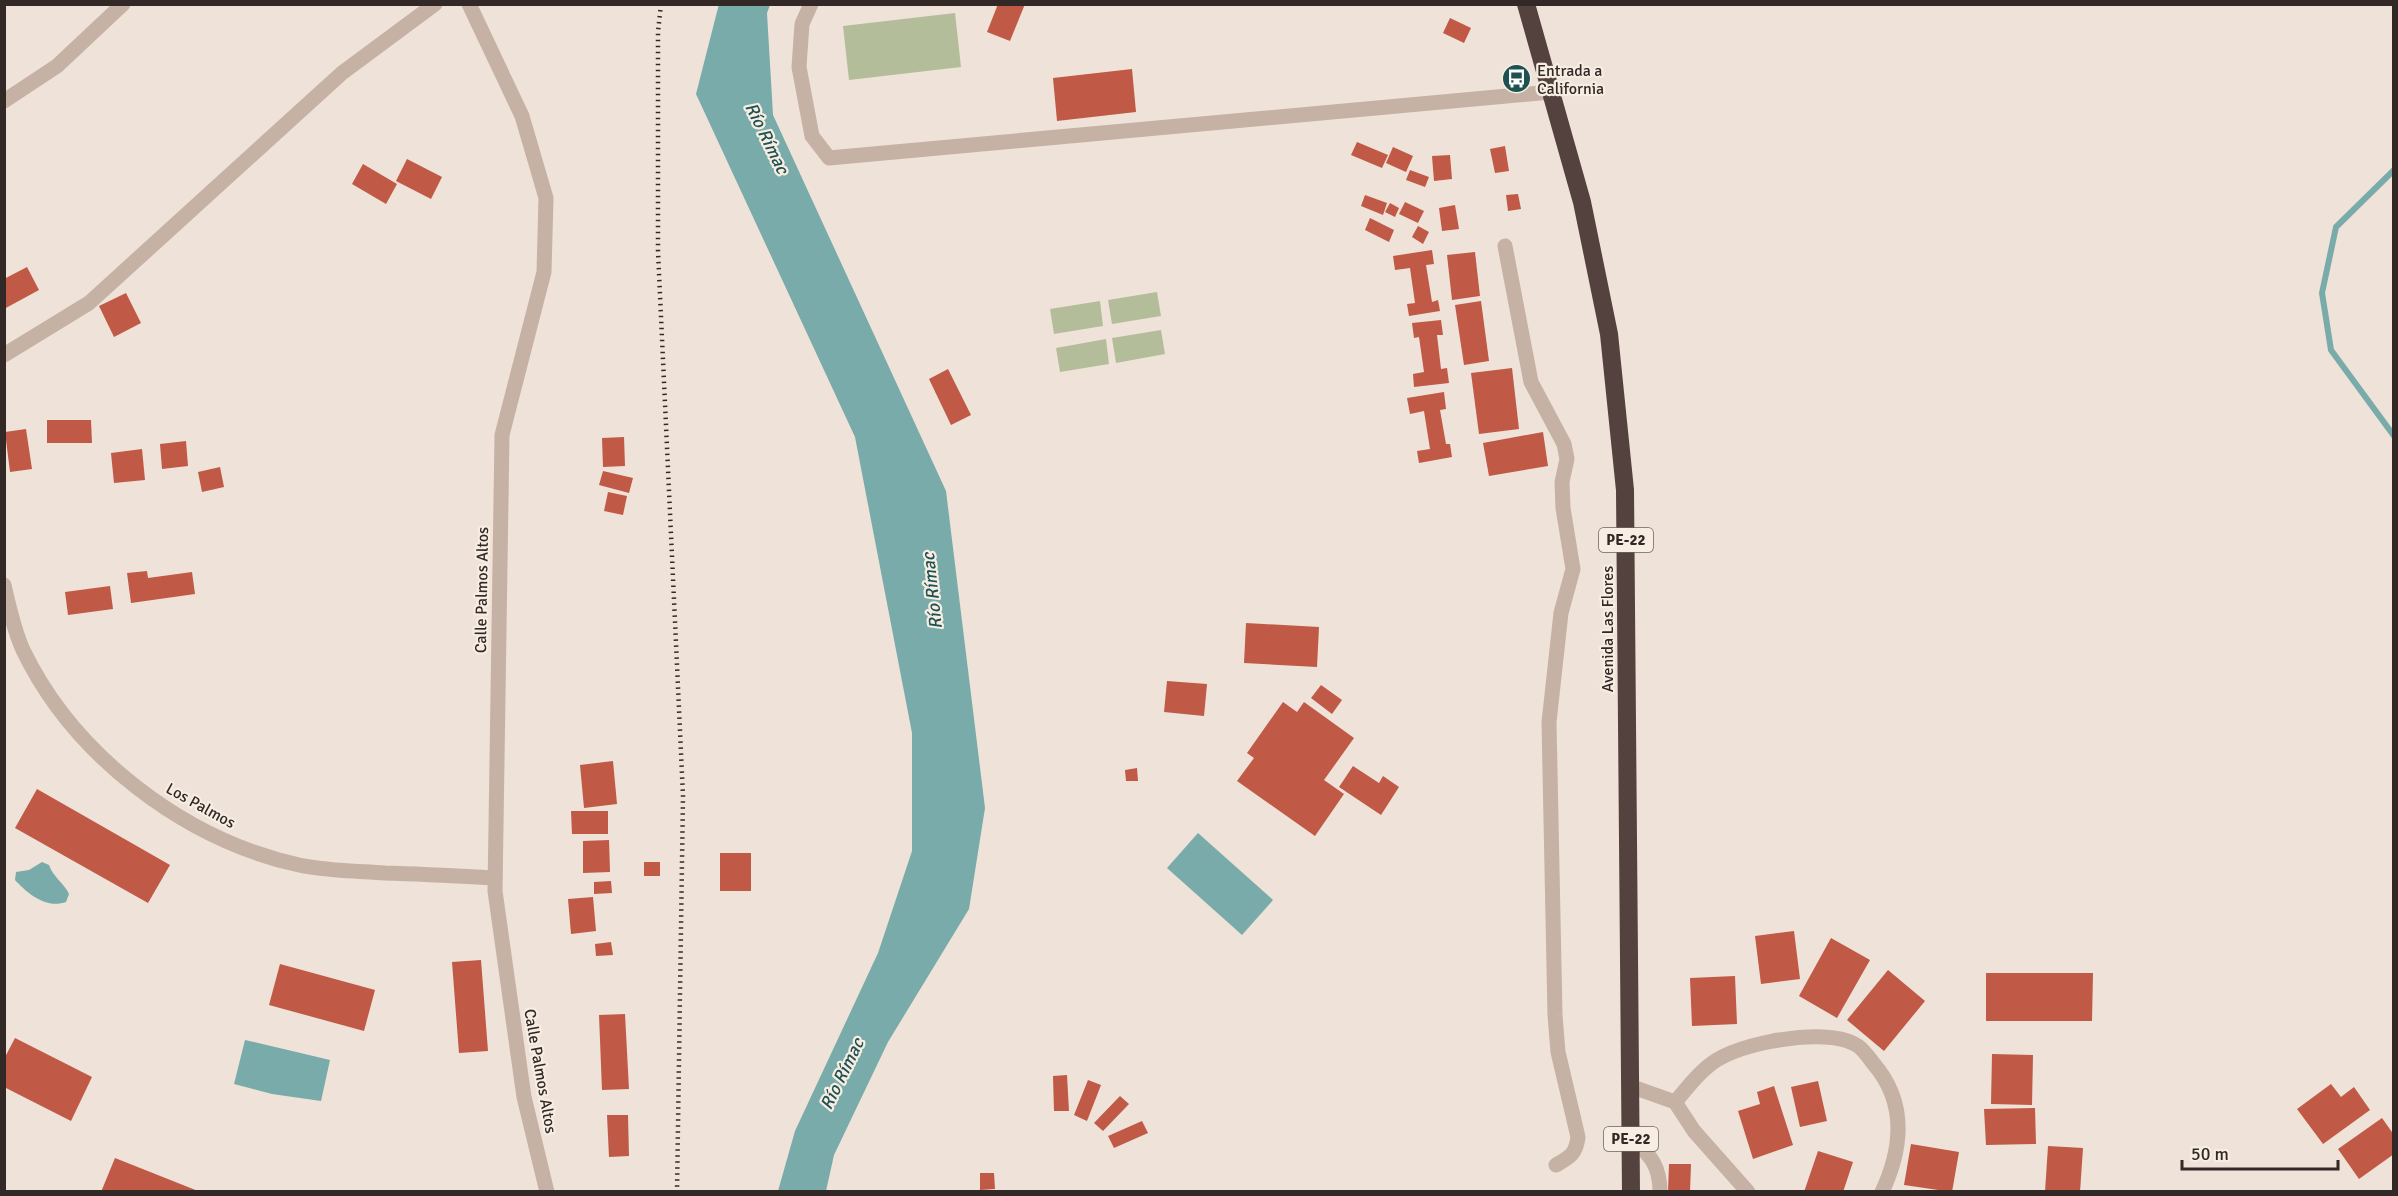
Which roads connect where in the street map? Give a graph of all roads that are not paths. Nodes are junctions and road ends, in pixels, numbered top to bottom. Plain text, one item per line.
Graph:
1 (123, 4) edge
2 (435, 4) edge
3 (469, 4) edge
4 (811, 4) edge
5 (1526, 4) edge
6 (1551, 92) junction
7 (4, 101) edge
8 (1505, 246) dead end
9 (4, 355) edge
10 (4, 585) edge
11 (495, 878) junction
12 (1630, 1086) junction
13 (1675, 1102) junction
14 (1631, 1136) junction
15 (1556, 1165) dead end
16 (547, 1191) edge
17 (1631, 1191) edge
18 (1660, 1191) edge
19 (1748, 1191) edge
20 (1882, 1191) edge

1 - 7 street
2 - 9 street
3 - 11 street, Calle Palmos Altos
4 - 6 street
5 - 6 highway, Avenida Las Flores / PE-22
6 - 12 highway, Avenida Las Flores / PE-22
8 - 15 street
10 - 11 street, Los Palmos
11 - 16 street, Calle Palmos Altos
12 - 13 street
12 - 14 highway, Avenida Las Flores / PE-22
13 - 19 street
13 - 20 street
14 - 17 highway, Avenida Las Flores / PE-22
14 - 18 street

